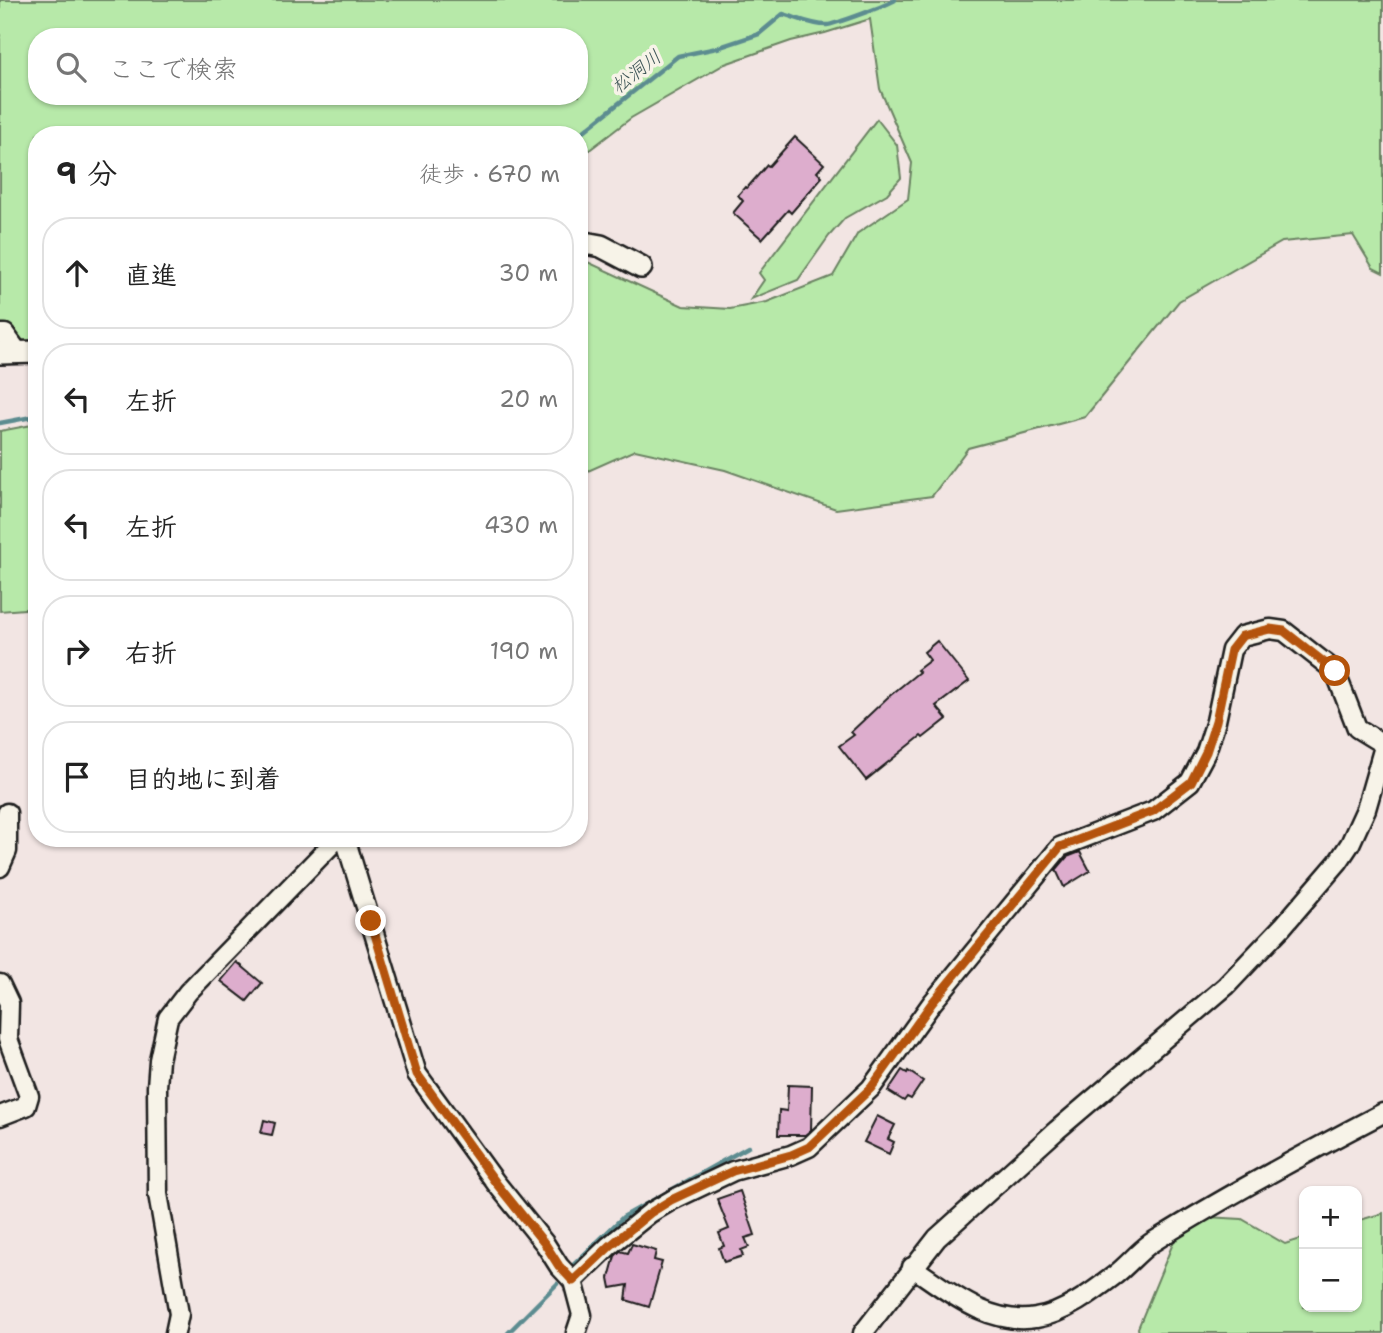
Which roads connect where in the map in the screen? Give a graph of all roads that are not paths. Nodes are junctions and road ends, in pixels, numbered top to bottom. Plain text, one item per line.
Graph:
1 (588, 244) edge
2 (641, 267) dead end
3 (0, 334) edge
4 (18, 352) edge
5 (1383, 744) edge
6 (1383, 750) edge
7 (7, 813) dead end
8 (329, 847) edge
9 (348, 847) edge
10 (0, 867) edge
11 (0, 984) edge
12 (1383, 1113) edge
13 (0, 1116) edge
14 (912, 1267) junction
15 (573, 1281) junction
16 (175, 1333) edge
17 (576, 1333) edge
18 (863, 1333) edge

1 - 2 street
3 - 4 street
5 - 15 street
6 - 14 street
7 - 10 street
8 - 16 street
9 - 15 street
11 - 13 street
12 - 14 street
14 - 18 street
15 - 17 street

